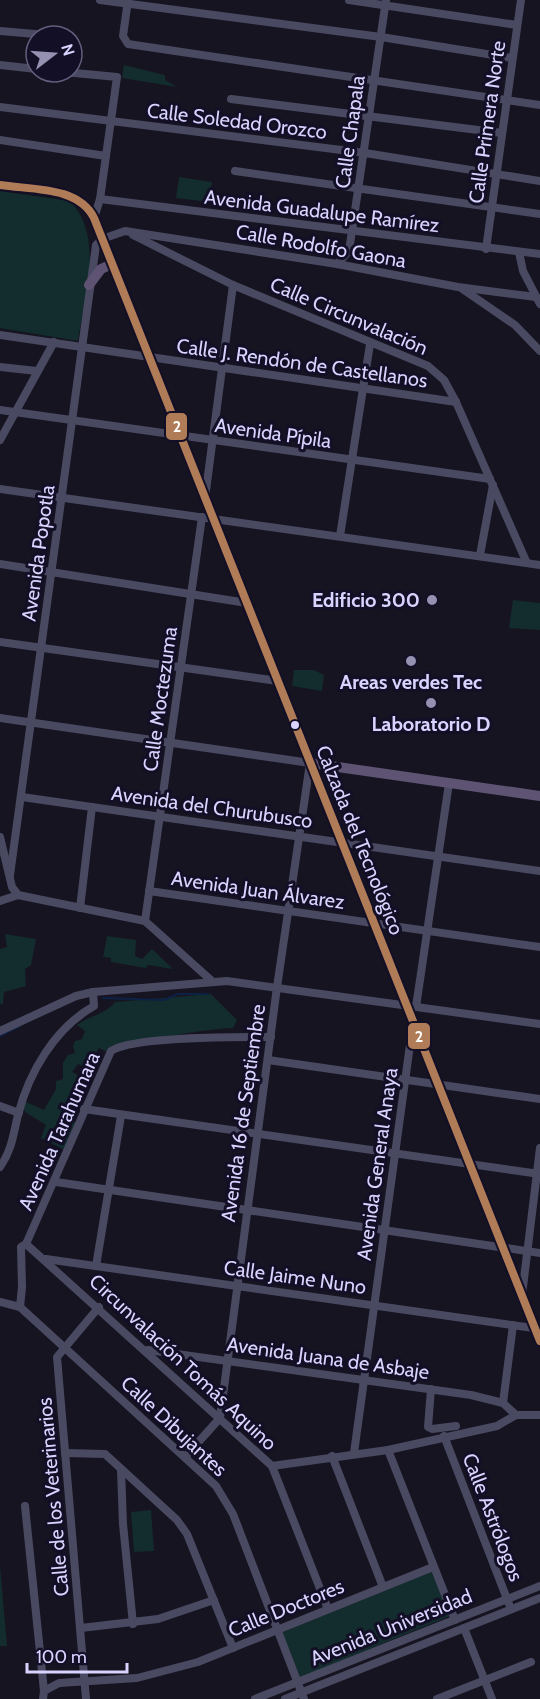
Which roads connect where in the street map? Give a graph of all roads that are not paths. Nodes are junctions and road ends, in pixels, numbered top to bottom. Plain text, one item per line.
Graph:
1 (100, 0) edge
2 (350, 0) edge
3 (521, 0) edge
4 (128, 2) edge
5 (386, 2) edge
6 (517, 25) junction
7 (0, 30) edge
8 (24, 32) edge
9 (381, 37) junction
10 (512, 58) junction
11 (0, 65) edge
12 (24, 68) edge
13 (84, 74) edge
14 (374, 81) junction
15 (231, 99) dead end
16 (506, 100) junction
17 (540, 105) edge
18 (0, 107) edge
19 (369, 115) junction
20 (111, 122) junction
21 (502, 133) junction
22 (0, 140) edge
23 (365, 153) junction
24 (106, 156) junction
25 (235, 171) dead end
26 (496, 175) junction
27 (540, 181) edge
28 (0, 185) edge
29 (358, 189) junction
30 (100, 199) junction
31 (491, 207) junction
32 (540, 214) edge
33 (94, 218) junction
34 (125, 231) junction
35 (352, 232) junction
36 (102, 238) junction
37 (486, 249) junction
38 (519, 252) junction
39 (540, 254) edge
40 (112, 264) junction
41 (337, 264) junction
42 (89, 285) junction
43 (233, 285) junction
44 (458, 286) junction
45 (538, 300) edge
46 (0, 334) edge
47 (54, 342) junction
48 (370, 344) junction
49 (82, 347) junction
50 (540, 351) edge
51 (149, 357) junction
52 (0, 367) edge
53 (222, 368) junction
54 (37, 371) junction
55 (363, 389) junction
56 (456, 402) junction
57 (0, 410) edge
58 (15, 412) junction
59 (72, 421) junction
60 (181, 438) junction
61 (0, 440) edge
62 (213, 442) junction
63 (352, 460) junction
64 (491, 482) junction
65 (0, 489) edge
66 (62, 498) junction
67 (205, 499) junction
68 (208, 518) junction
69 (340, 536) junction
70 (480, 555) junction
71 (526, 561) junction
72 (0, 564) edge
73 (540, 565) edge
74 (51, 571) junction
75 (192, 593) junction
76 (247, 603) junction
77 (0, 642) edge
78 (41, 648) junction
79 (181, 667) junction
80 (278, 681) junction
81 (0, 718) edge
82 (30, 722) junction
83 (170, 743) junction
84 (309, 767) junction
85 (448, 783) junction
86 (540, 796) edge
87 (21, 797) junction
88 (92, 807) junction
89 (160, 816) junction
90 (299, 836) junction
91 (0, 837) edge
92 (342, 843) junction
93 (438, 856) junction
94 (540, 871) edge
95 (10, 875) junction
96 (149, 891) junction
97 (18, 895) junction
98 (0, 901) edge
99 (81, 908) junction
100 (289, 911) junction
101 (145, 921) junction
102 (374, 923) junction
103 (427, 931) junction
104 (540, 947) edge
105 (213, 982) junction
106 (277, 987) junction
107 (93, 992) junction
108 (411, 1006) junction
109 (413, 1023) junction
110 (540, 1024) edge
111 (0, 1031) edge
112 (271, 1037) junction
113 (268, 1060) junction
114 (405, 1080) junction
115 (438, 1085) junction
116 (540, 1099) edge
117 (0, 1106) edge
118 (84, 1109) junction
119 (19, 1113) junction
120 (121, 1116) junction
121 (258, 1135) junction
122 (540, 1148) edge
123 (395, 1155) junction
124 (470, 1165) junction
125 (0, 1167) edge
126 (538, 1174) edge
127 (56, 1182) junction
128 (108, 1190) junction
129 (247, 1210) junction
130 (385, 1230) junction
131 (26, 1244) junction
132 (503, 1247) junction
133 (527, 1251) junction
134 (540, 1253) edge
135 (46, 1259) junction
136 (96, 1266) junction
137 (236, 1285) junction
138 (522, 1295) junction
139 (0, 1302) edge
140 (375, 1305) junction
141 (20, 1307) junction
142 (99, 1307) junction
143 (513, 1325) junction
144 (537, 1328) edge
145 (540, 1341) edge
146 (64, 1348) junction
147 (147, 1350) junction
148 (226, 1361) junction
149 (364, 1380) junction
150 (431, 1389) junction
151 (503, 1403) junction
152 (516, 1415) junction
153 (540, 1415) edge
154 (220, 1418) junction
155 (456, 1426) dead end
156 (444, 1436) junction
157 (388, 1450) junction
158 (65, 1452) junction
159 (354, 1453) junction
160 (185, 1456) junction
161 (332, 1456) junction
162 (272, 1466) junction
163 (121, 1470) junction
164 (26, 1506) dead end
165 (434, 1568) junction
166 (540, 1586) edge
167 (383, 1587) junction
168 (540, 1598) edge
169 (507, 1599) junction
170 (214, 1600) junction
171 (328, 1609) junction
172 (512, 1609) junction
173 (455, 1620) junction
174 (133, 1624) junction
175 (81, 1628) junction
176 (464, 1628) junction
177 (277, 1630) junction
178 (233, 1648) junction
179 (531, 1662) dead end
180 (484, 1680) junction
181 (85, 1682) junction
182 (297, 1682) junction
183 (44, 1695) edge
184 (302, 1696) edge
185 (86, 1699) edge
186 (255, 1699) edge
187 (285, 1699) edge
188 (437, 1699) edge
189 (492, 1699) edge

1 - 4 street
2 - 5 street
3 - 6 street, Calle Primera Norte
4 - 9 street
4 - 14 street
5 - 6 street
5 - 9 street, Calle Chapala
6 - 10 street, Calle Primera Norte
7 - 8 street
9 - 10 street
9 - 14 street, Calle Chapala
10 - 16 street, Calle Primera Norte
11 - 12 street
13 - 20 street
14 - 16 street
14 - 19 street, Calle Chapala
15 - 19 street
16 - 17 street
16 - 21 street, Calle Primera Norte
18 - 20 street, Calle Soledad Orozco
19 - 21 street
19 - 23 street, Calle Chapala
20 - 23 street, Calle Soledad Orozco
20 - 24 street
21 - 26 street, Calle Primera Norte
22 - 24 street
23 - 26 street, Calle Soledad Orozco
23 - 29 street, Calle Chapala
24 - 30 street
25 - 29 street
26 - 27 street, Calle Soledad Orozco
26 - 31 street, Calle Primera Norte
28 - 33 main road
29 - 31 street
29 - 35 street, Calle Chapala
30 - 33 street
30 - 35 street, Avenida Guadalupe Ramírez
31 - 32 street
31 - 37 street, Calle Primera Norte
33 - 36 main road, Calzada del Tecnológico
34 - 36 street, Calle Rodolfo Gaona
34 - 41 street, Calle Rodolfo Gaona
34 - 43 street, Calle Circunvalación
35 - 37 street, Avenida Guadalupe Ramírez
35 - 41 street, Calle Chapala
36 - 40 main road, Calzada del Tecnológico
36 - 42 street, Avenida Popotla
37 - 38 street, Avenida Guadalupe Ramírez
38 - 39 street, Avenida Guadalupe Ramírez
38 - 45 street
40 - 42 main road
40 - 51 main road, Calzada del Tecnológico
41 - 44 street, Calle Rodolfo Gaona
42 - 49 street, Avenida Popotla
43 - 48 street, Calle Circunvalación
43 - 53 street
44 - 45 street, Calle Rodolfo Gaona
44 - 50 street
46 - 47 street, Calle J. Rendón de Castellanos
47 - 49 street, Calle J. Rendón de Castellanos
47 - 54 street
48 - 55 street
48 - 56 street, Calle Circunvalación
49 - 51 street, Calle J. Rendón de Castellanos
49 - 59 street, Avenida Popotla
51 - 53 street, Calle J. Rendón de Castellanos
51 - 60 main road, Calzada del Tecnológico
52 - 54 street
53 - 55 street, Calle J. Rendón de Castellanos
53 - 62 street
54 - 58 street
55 - 56 street, Calle J. Rendón de Castellanos
55 - 63 street
56 - 64 street, Calle Circunvalación
57 - 58 street, Avenida Pípila
58 - 59 street, Avenida Pípila
58 - 61 street
59 - 60 street, Avenida Pípila
59 - 66 street, Avenida Popotla
60 - 62 street, Avenida Pípila
60 - 67 main road, Calzada del Tecnológico
62 - 63 street, Avenida Pípila
62 - 67 street
63 - 64 street, Avenida Pípila
63 - 69 street
64 - 70 street
64 - 71 street, Calle Circunvalación
65 - 66 street
66 - 68 street
66 - 74 street, Avenida Popotla
67 - 68 main road, Calzada del Tecnológico
68 - 69 street
68 - 75 street, Calle Moctezuma
68 - 76 main road, Calzada del Tecnológico
69 - 70 street
70 - 71 street
71 - 73 street
72 - 74 street
74 - 75 street
74 - 78 street, Avenida Popotla
75 - 76 street
75 - 79 street, Calle Moctezuma
76 - 80 main road, Calzada del Tecnológico
77 - 78 street
78 - 79 street
78 - 82 street, Avenida Popotla
79 - 80 street
79 - 83 street, Calle Moctezuma
80 - 84 main road, Calzada del Tecnológico
81 - 82 street
82 - 83 street
82 - 87 street, Avenida Popotla
83 - 84 street
83 - 89 street, Calle Moctezuma
84 - 85 main road
84 - 90 street, Avenida 16 de Septiembre
84 - 92 main road, Calzada del Tecnológico
85 - 86 main road
85 - 93 street
87 - 88 street, Avenida del Churubusco
87 - 95 street, Avenida Popotla
88 - 89 street, Avenida del Churubusco
88 - 99 street
89 - 90 street, Avenida del Churubusco
89 - 96 street, Calle Moctezuma
90 - 92 street, Avenida del Churubusco
90 - 100 street, Avenida 16 de Septiembre
91 - 95 street
92 - 93 street, Avenida del Churubusco
92 - 102 main road, Calzada del Tecnológico
93 - 94 street, Avenida del Churubusco
93 - 103 street
95 - 97 street
96 - 100 street, Avenida Juan Álvarez
96 - 101 street, Calle Moctezuma
97 - 98 street
97 - 99 street
99 - 101 street
100 - 102 street, Avenida Juan Álvarez
100 - 106 street, Avenida 16 de Septiembre
101 - 105 street
102 - 103 street, Avenida Juan Álvarez
102 - 108 main road, Calzada del Tecnológico
103 - 104 street, Avenida Juan Álvarez
103 - 108 street
105 - 106 street
105 - 107 street
106 - 108 street
106 - 112 street, Avenida 16 de Septiembre
107 - 111 street
107 - 119 street
108 - 109 main road, Calzada del Tecnológico
108 - 110 street
109 - 114 street, Avenida General Anaya
109 - 115 main road, Calzada del Tecnológico
112 - 113 street, Avenida 16 de Septiembre
112 - 118 street, Avenida Tarahumara
113 - 114 street
113 - 121 street, Avenida 16 de Septiembre
114 - 115 street
114 - 123 street, Avenida General Anaya
115 - 116 street
115 - 124 main road, Calzada del Tecnológico
117 - 119 street
118 - 120 street
118 - 127 street, Avenida Tarahumara
119 - 125 street
120 - 121 street
120 - 128 street
121 - 123 street
121 - 129 street, Avenida 16 de Septiembre
122 - 126 street
123 - 124 street
123 - 130 street, Avenida General Anaya
124 - 126 street
124 - 132 main road, Calzada del Tecnológico
126 - 133 street
127 - 128 street
127 - 131 street, Avenida Tarahumara
128 - 129 street
128 - 136 street
129 - 130 street
129 - 137 street, Avenida 16 de Septiembre
130 - 132 street
130 - 140 street, Avenida General Anaya
131 - 135 street, Circunvalación Tomás Aquino
131 - 141 street, Avenida Tarahumara
132 - 133 street
132 - 138 main road, Calzada del Tecnológico
133 - 134 street
133 - 138 street
135 - 136 street, Calle Jaime Nuno
135 - 142 street, Circunvalación Tomás Aquino
136 - 137 street, Calle Jaime Nuno
137 - 140 street, Calle Jaime Nuno
137 - 148 street, Avenida 16 de Septiembre
138 - 144 main road, Calzada del Tecnológico
139 - 141 street
140 - 143 street, Calle Jaime Nuno
140 - 149 street, Avenida General Anaya
141 - 146 street, Calle Dibujantes
142 - 146 street, Calle de los Veterinarios
142 - 147 street, Circunvalación Tomás Aquino
143 - 144 street, Calle Jaime Nuno
143 - 151 street
144 - 145 main road, Calzada del Tecnológico
146 - 158 street, Calle de los Veterinarios
146 - 160 street, Calle Dibujantes
147 - 148 street, Avenida Juana de Asbaje
147 - 154 street, Circunvalación Tomás Aquino
148 - 149 street, Avenida Juana de Asbaje
148 - 154 street, Avenida 16 de Septiembre
149 - 150 street, Avenida Juana de Asbaje
149 - 159 street, Avenida General Anaya
150 - 151 street, Avenida Juana de Asbaje
150 - 155 street
151 - 152 street
152 - 153 street, Circunvalación Tomás Aquino
152 - 156 street, Circunvalación Tomás Aquino
154 - 160 street
154 - 162 street, Circunvalación Tomás Aquino
156 - 157 street, Circunvalación Tomás Aquino
156 - 169 street, Calle Astrólogos
157 - 159 street, Circunvalación Tomás Aquino
157 - 165 street
158 - 163 street
158 - 175 street, Calle de los Veterinarios
159 - 161 street, Circunvalación Tomás Aquino
160 - 177 street, Calle Dibujantes
161 - 162 street, Circunvalación Tomás Aquino
161 - 167 street
162 - 171 street
163 - 170 street
163 - 174 street
164 - 183 street, Calle Doctores
165 - 167 street, Calle Doctores
165 - 173 street
166 - 169 street, Avenida Universidad
167 - 171 street, Calle Doctores
168 - 172 street, Avenida Universidad
169 - 172 street, Calle Astrólogos
169 - 173 street, Avenida Universidad
170 - 174 street
170 - 178 street
171 - 177 street, Calle Doctores
172 - 176 street, Avenida Universidad
173 - 182 street, Avenida Universidad
174 - 175 street
175 - 181 street, Calle de los Veterinarios
176 - 180 street
176 - 184 street, Avenida Universidad
177 - 178 street, Calle Doctores
177 - 182 street, Calle Dibujantes
178 - 181 street, Calle Doctores
179 - 180 street
180 - 188 street
180 - 189 street
181 - 183 street, Calle Doctores
181 - 185 street, Calle de los Veterinarios
182 - 184 street, Calle Dibujantes
182 - 186 street, Avenida Universidad
184 - 187 street, Avenida Universidad

